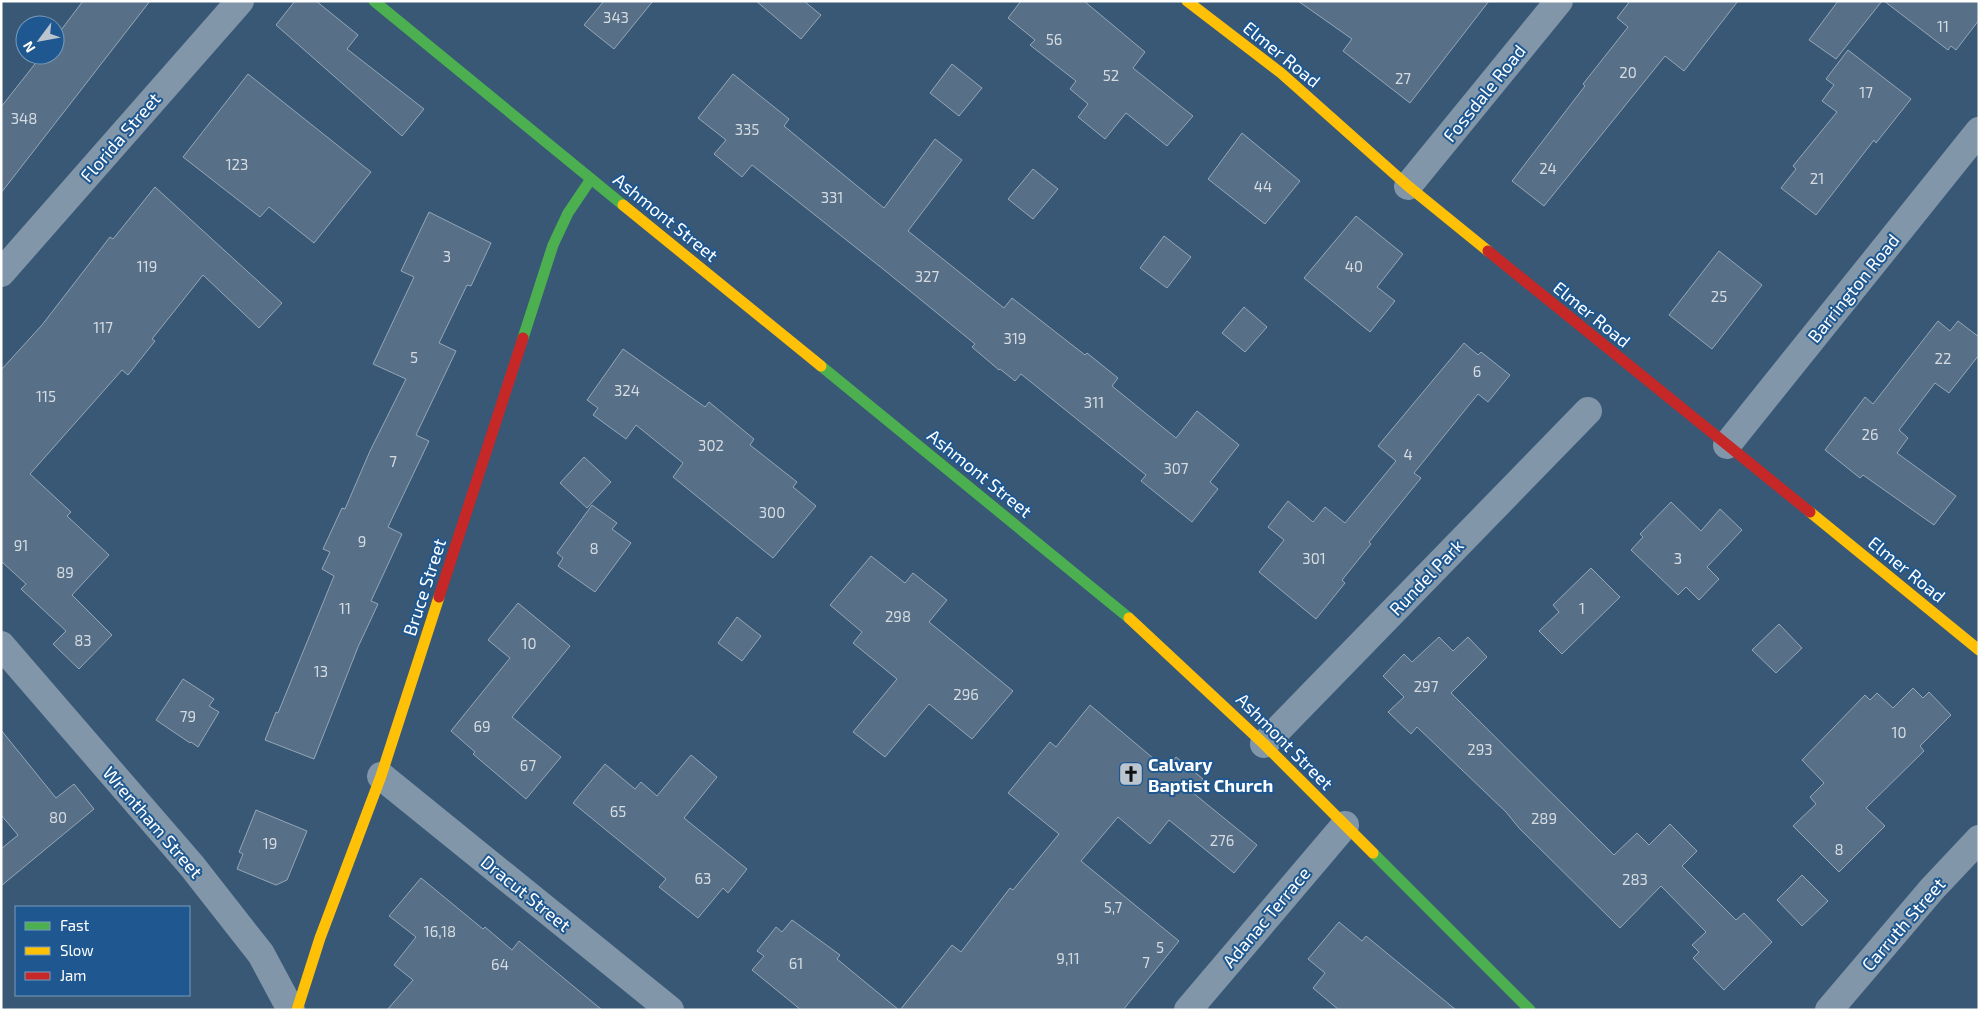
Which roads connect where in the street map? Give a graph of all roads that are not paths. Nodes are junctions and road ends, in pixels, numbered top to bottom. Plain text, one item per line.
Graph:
1 (240, 1) edge
2 (374, 1) edge
3 (1187, 1) edge
4 (1559, 1) edge
5 (1979, 131) edge
6 (591, 180) junction
7 (1408, 186) junction
8 (1, 273) edge
9 (1588, 411) dead end
10 (1727, 445) junction
11 (1, 645) edge
12 (1979, 650) edge
13 (1264, 744) junction
14 (381, 776) junction
15 (1345, 824) junction
16 (1979, 839) edge
17 (290, 1010) edge
18 (297, 1010) edge
19 (670, 1010) edge
20 (1188, 1010) edge
21 (1530, 1010) edge
22 (1829, 1010) edge

1 - 8 street, Florida Street
2 - 6 street, Ashmont Street
3 - 7 street, Elmer Road
4 - 7 street, Fossdale Road
5 - 10 street, Barrington Road
6 - 13 street, Ashmont Street
6 - 14 street, Bruce Street
7 - 10 street, Elmer Road
9 - 13 street, Rundel Park
10 - 12 street, Elmer Road
11 - 17 street, Wrentham Street
13 - 15 street, Ashmont Street
14 - 18 street, Bruce Street
14 - 19 street, Dracut Street
15 - 20 street, Adanac Terrace
15 - 21 street, Ashmont Street
16 - 22 street, Carruth Street

